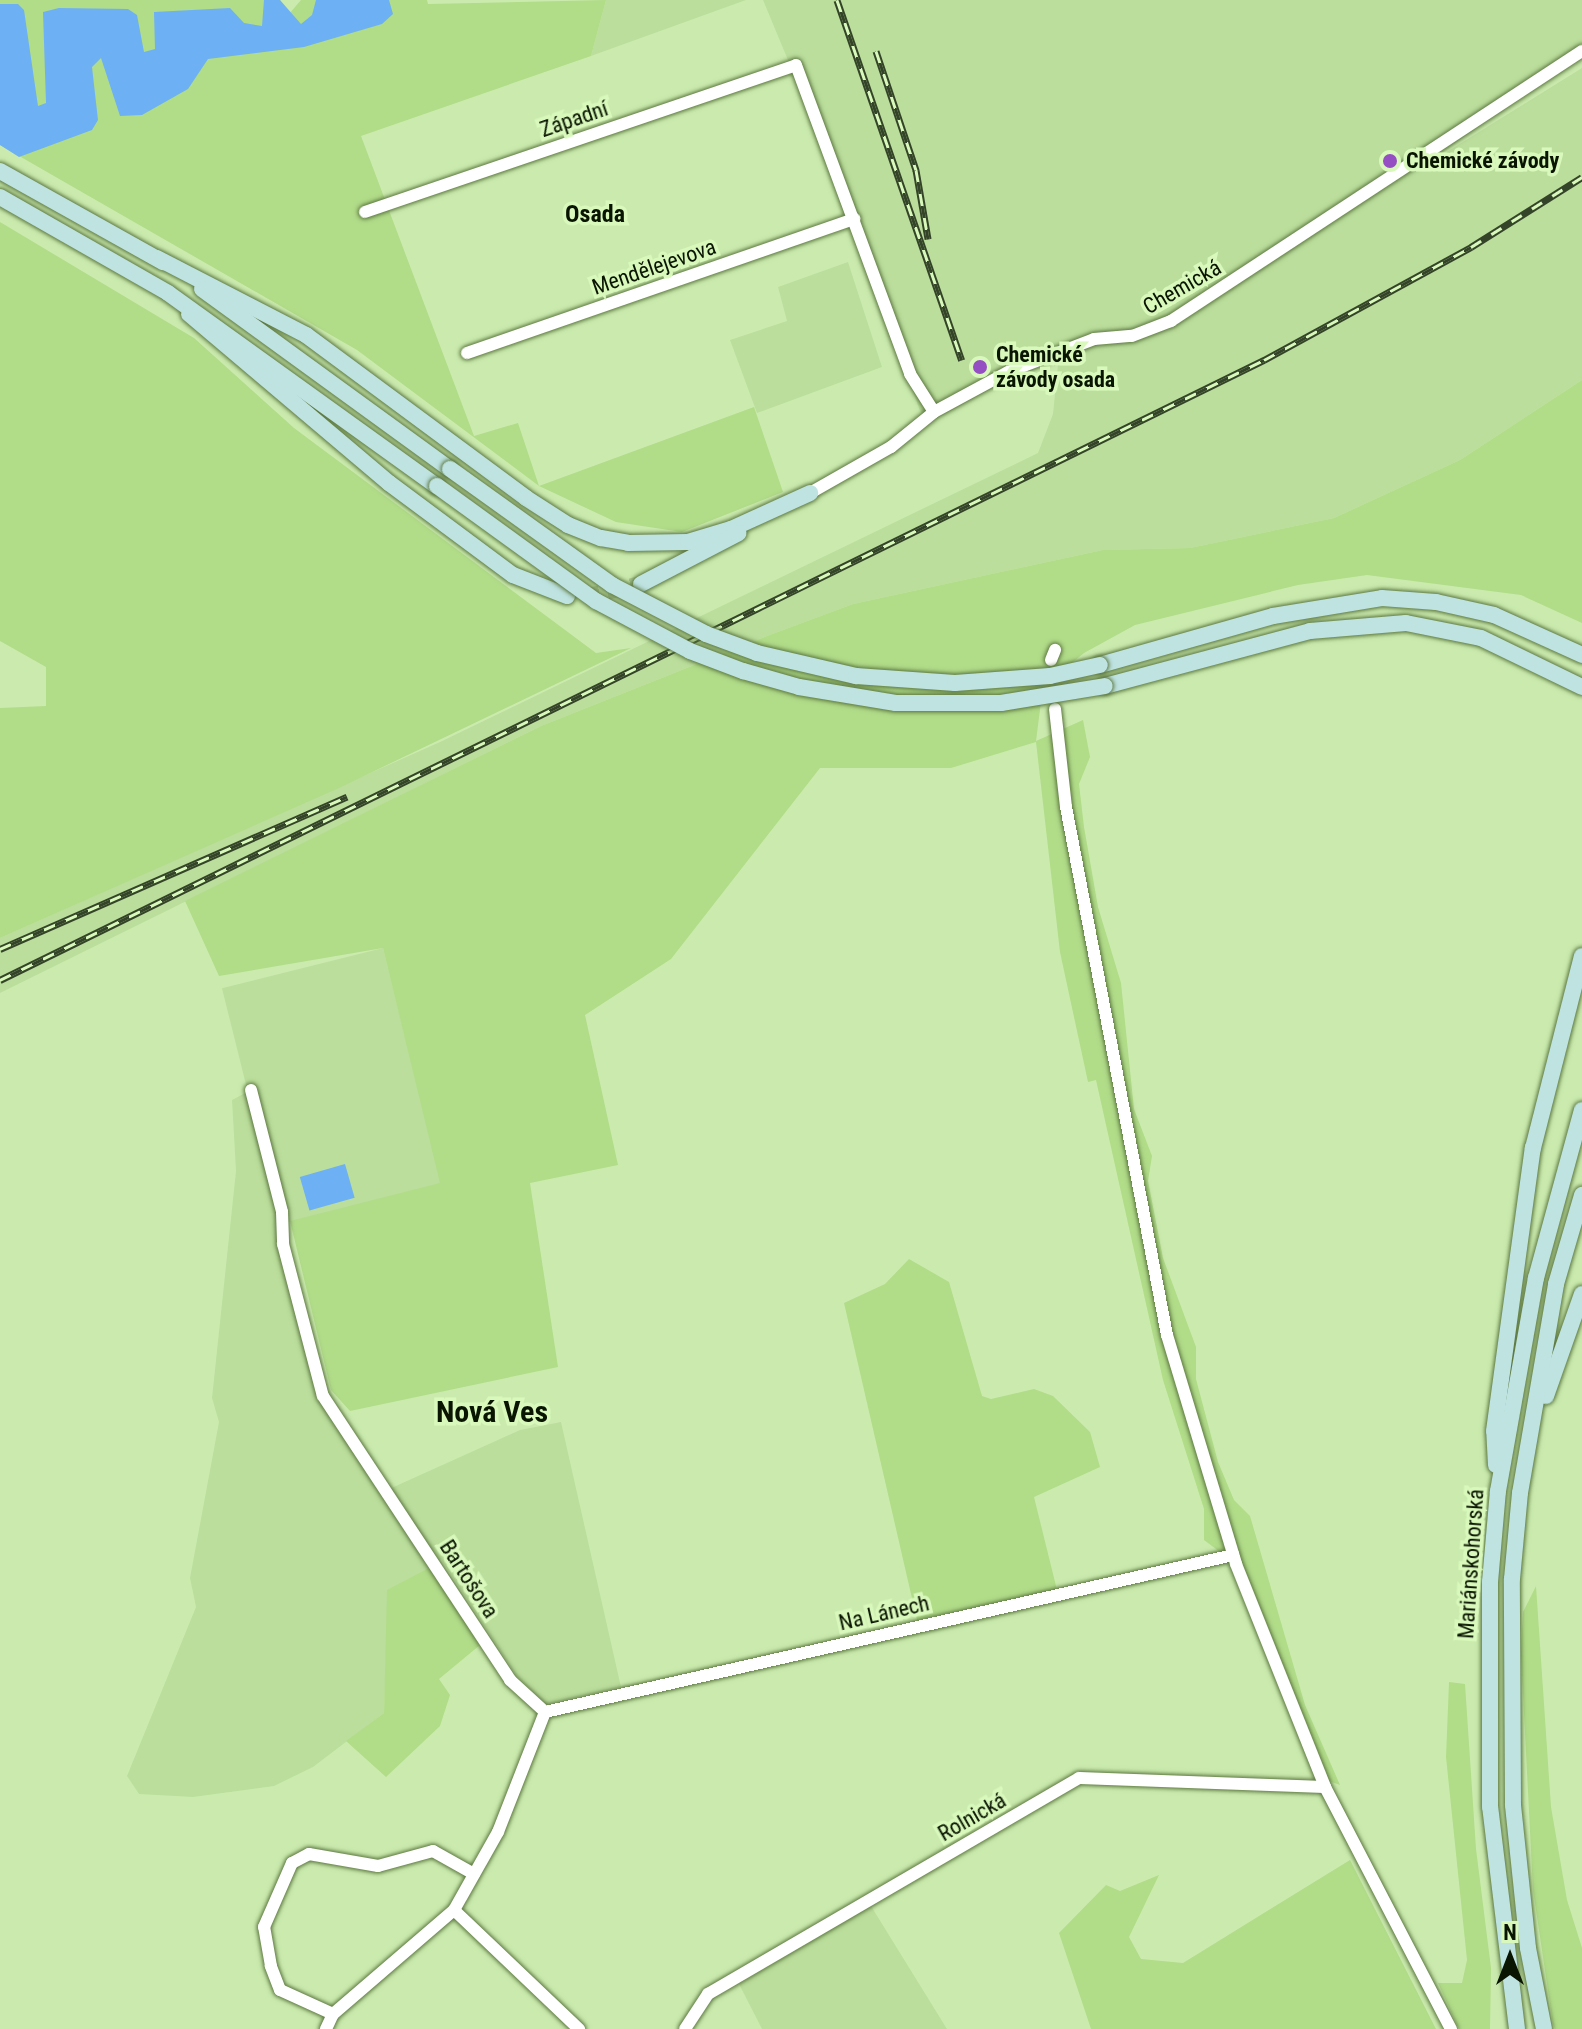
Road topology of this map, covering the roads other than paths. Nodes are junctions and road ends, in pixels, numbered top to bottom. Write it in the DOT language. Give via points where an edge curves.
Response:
graph roads {
  1 [pos="1582,51"];
  2 [pos="0,171"];
  3 [pos="0,197"];
  4 [pos="365,212"];
  5 [pos="854,219"];
  6 [pos="157,258"];
  7 [pos="168,293"];
  8 [pos="467,353"];
  9 [pos="934,412"];
  10 [pos="810,493"];
  11 [pos="641,584"];
  12 [pos="567,596"];
  13 [pos="1582,655"];
  14 [pos="1582,687"];
  15 [pos="1055,709"];
  16 [pos="1582,956"];
  17 [pos="251,1090"];
  18 [pos="1582,1110"];
  19 [pos="1582,1195"];
  20 [pos="1582,1294"];
  21 [pos="1498,1491"];
  22 [pos="1520,1493"];
  23 [pos="1233,1555"];
  24 [pos="545,1712"];
  25 [pos="1325,1787"];
  26 [pos="474,1874"];
  27 [pos="454,1910"];
  28 [pos="333,2014"];
  29 [pos="326,2029"];
  30 [pos="579,2029"];
  31 [pos="685,2029"];
  32 [pos="1451,2029"];
  33 [pos="1517,2029"];
  34 [pos="1544,2029"];
  1 -- 9 [label="street, Chemická" via="1171,321 1132,336 1094,339 1008,372"];
  2 -- 6 [label="main road"];
  3 -- 7 [label="main road"];
  4 -- 5 [label="street, Západní" via="796,65"];
  5 -- 8 [label="street, Mendělejevova"];
  5 -- 9 [label="street" via="910,374"];
  6 -- 10 [label="main road" via="306,335 526,498 568,525 601,538 688,542"];
  6 -- 13 [label="main road, bridge" via="612,585 706,634 757,653 856,676 941,682 1035,678 1284,613 1382,598 1436,602 1494,615"];
  7 -- 12 [label="main road" via="297,411 389,483 513,575"];
  7 -- 14 [label="main road, bridge" via="596,601 690,651 743,671 812,690 896,703 1001,703 1105,686 1310,631 1406,623 1481,638"];
  9 -- 10 [label="street, Chemická" via="891,447"];
  10 -- 11 [label="main road"];
  15 -- 23 [label="street" via="1066,807 1167,1335"];
  16 -- 21 [label="main road" via="1533,1148 1494,1431"];
  17 -- 24 [label="street, Bartošova" via="282,1212 283,1244 323,1396 510,1680"];
  18 -- 21 [label="main road, Mariánskohorská" via="1536,1278"];
  19 -- 22 [label="main road, Mariánskohorská" via="1556,1284"];
  20 -- 22 [label="main road" via="1556,1361 1532,1472"];
  21 -- 33 [label="main road, Mariánskohorská" via="1487,1650 1488,1767 1496,1887"];
  22 -- 34 [label="main road, Mariánskohorská" via="1509,1725 1520,1885"];
  23 -- 24 [label="street, Na Lánech"];
  23 -- 25 [label="street"];
  24 -- 26 [label="street" via="498,1832"];
  25 -- 31 [label="street, Rolnická" via="1079,1778 708,1994"];
  25 -- 32 [label="street"];
  26 -- 27 [label="street"];
  26 -- 28 [label="street" via="433,1851 378,1866 309,1854 292,1863 264,1927 271,1966 280,1990"];
  27 -- 28 [label="street"];
  27 -- 30 [label="street"];
  28 -- 29 [label="street"];
}
